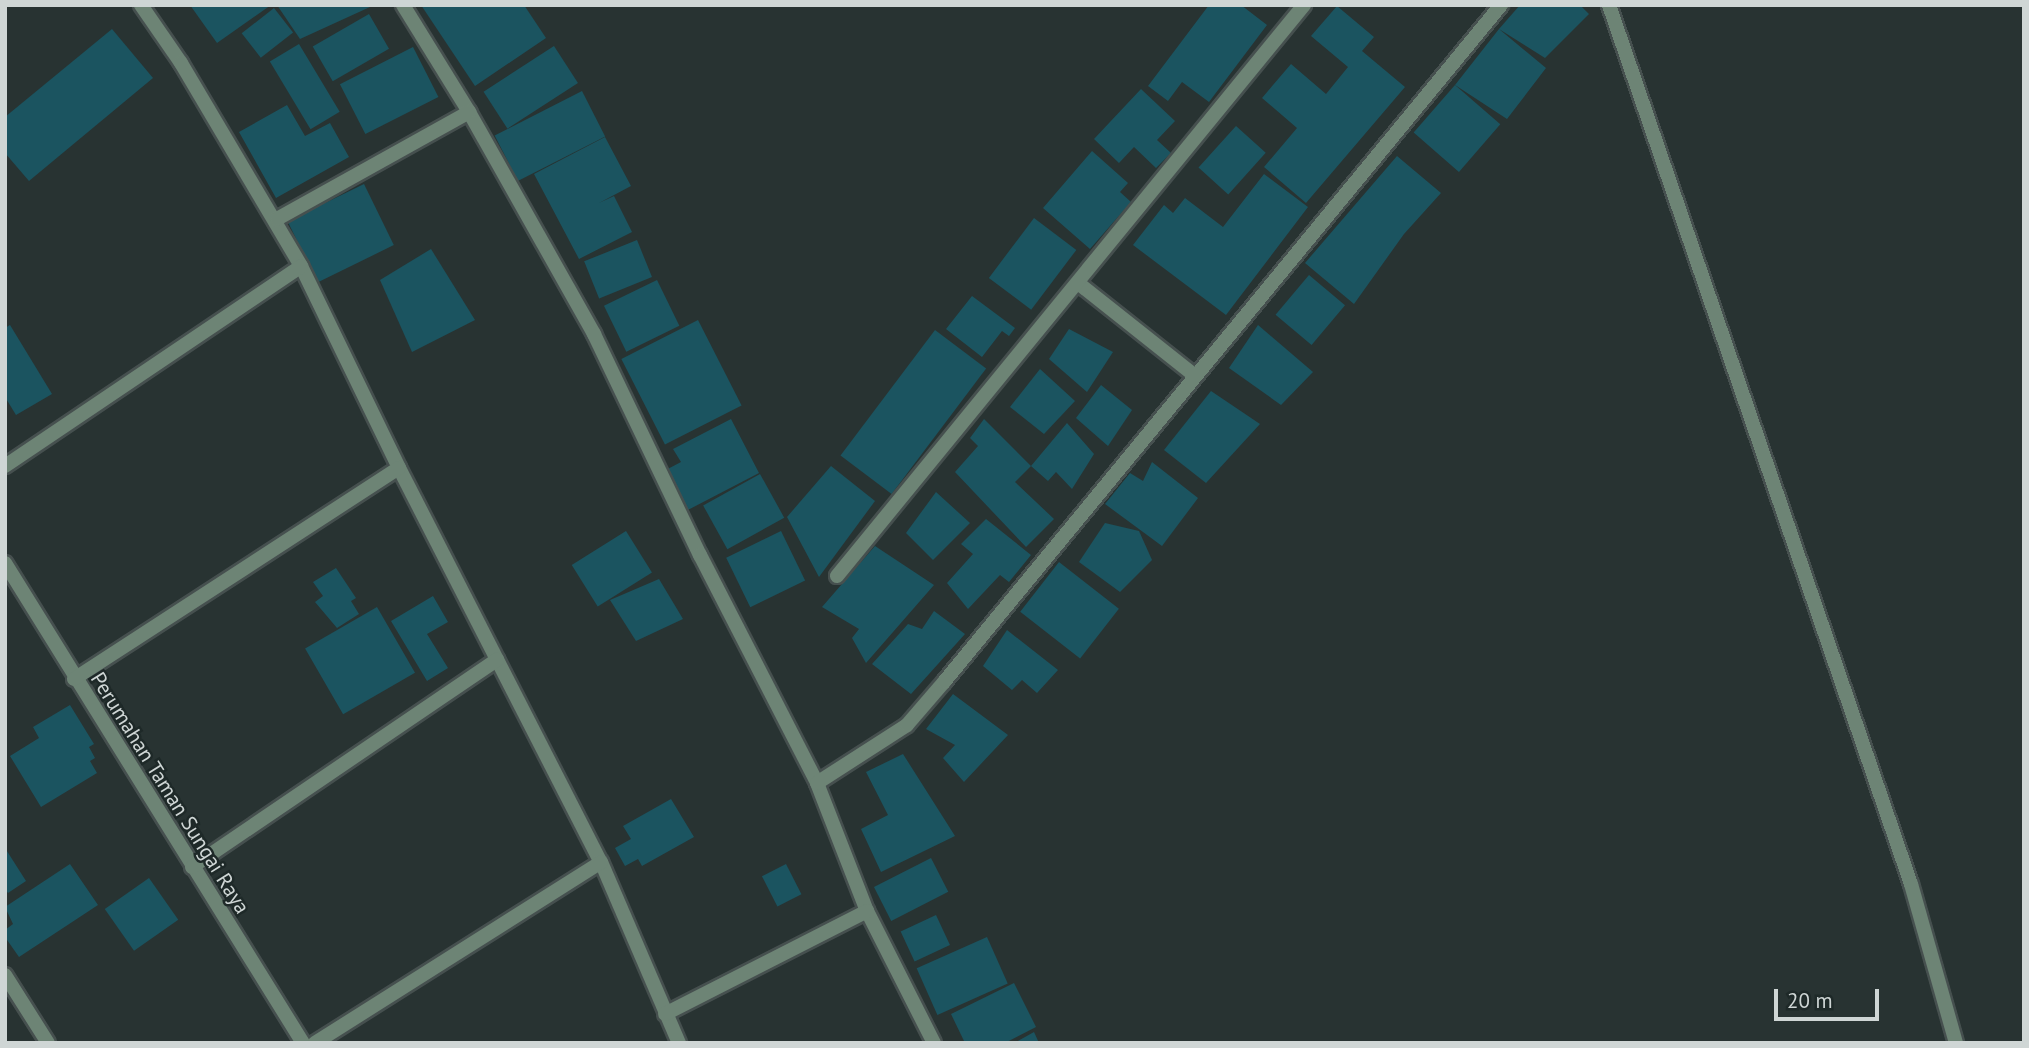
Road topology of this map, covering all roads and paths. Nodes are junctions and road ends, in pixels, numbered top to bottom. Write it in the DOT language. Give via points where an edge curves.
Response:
graph roads {
  1 [pos="141,5"];
  2 [pos="403,5"];
  3 [pos="1304,5"];
  4 [pos="1501,5"];
  5 [pos="1609,5"];
  6 [pos="469,112"];
  7 [pos="277,219"];
  8 [pos="301,265"];
  9 [pos="1078,283"];
  10 [pos="1194,375"];
  11 [pos="5,466"];
  12 [pos="399,468"];
  13 [pos="5,563"];
  14 [pos="836,576"];
  15 [pos="497,660"];
  16 [pos="74,679"];
  17 [pos="817,783"];
  18 [pos="601,862"];
  19 [pos="192,867"];
  20 [pos="867,911"];
  21 [pos="5,975"];
  22 [pos="665,1014"];
  23 [pos="48,1043"];
  24 [pos="303,1043"];
  25 [pos="315,1043"];
  26 [pos="679,1043"];
  27 [pos="934,1043"];
  28 [pos="1956,1043"];
  1 -- 7 [label="street"];
  2 -- 6 [label="street"];
  3 -- 9 [label="street"];
  4 -- 10 [label="street"];
  5 -- 28 [label="street" via="1911,884"];
  6 -- 7 [label="street"];
  6 -- 17 [label="street" via="594,334"];
  7 -- 8 [label="street"];
  8 -- 11 [label="street"];
  8 -- 12 [label="street"];
  9 -- 10 [label="street"];
  9 -- 14 [label="street"];
  10 -- 17 [label="street" via="907,725"];
  12 -- 15 [label="street"];
  12 -- 16 [label="street"];
  13 -- 16 [label="street, Perumahan Taman Sungai Raya"];
  15 -- 18 [label="street"];
  15 -- 19 [label="street"];
  16 -- 19 [label="street, Perumahan Taman Sungai Raya"];
  17 -- 20 [label="street"];
  18 -- 22 [label="street"];
  18 -- 25 [label="street"];
  19 -- 24 [label="street, Perumahan Taman Sungai Raya"];
  20 -- 22 [label="street"];
  20 -- 27 [label="street"];
  21 -- 23 [label="street"];
  22 -- 26 [label="street"];
}
